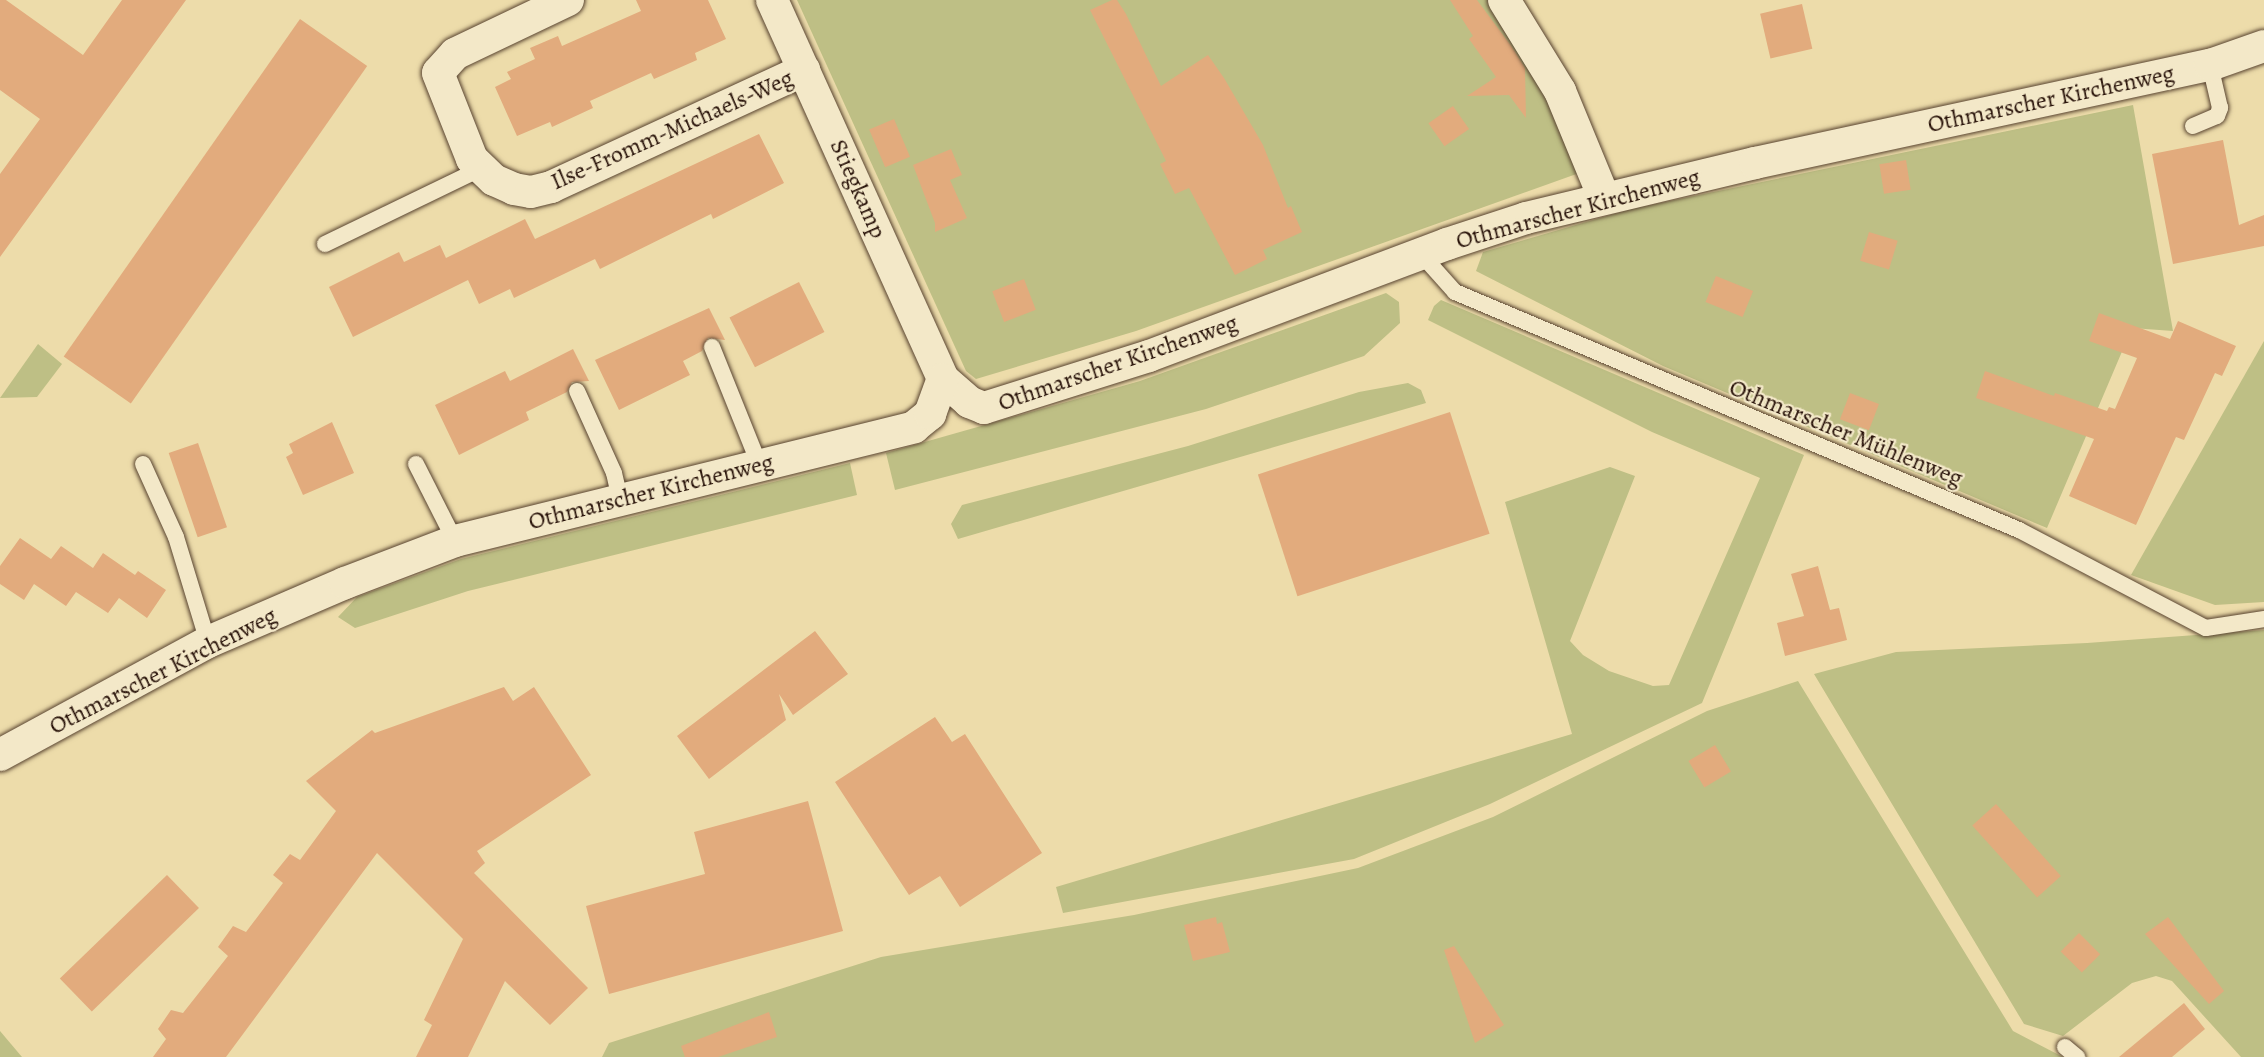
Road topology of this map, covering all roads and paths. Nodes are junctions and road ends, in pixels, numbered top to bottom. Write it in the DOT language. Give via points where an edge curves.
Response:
graph roads {
  1 [pos="568,0"];
  2 [pos="772,0"];
  3 [pos="1504,0"];
  4 [pos="2264,46"];
  5 [pos="2210,65"];
  6 [pos="804,70"];
  7 [pos="2193,126"];
  8 [pos="480,169"];
  9 [pos="1604,198"];
  10 [pos="325,244"];
  11 [pos="1420,254"];
  12 [pos="712,347"];
  13 [pos="943,379"];
  14 [pos="577,391"];
  15 [pos="143,464"];
  16 [pos="416,464"];
  17 [pos="759,464"];
  18 [pos="620,498"];
  19 [pos="455,541"];
  20 [pos="2264,619"];
  21 [pos="208,642"];
  22 [pos="0,754"];
  1 -- 8 [label="street, Ilse-Fromm-Michaels-Weg" via="455,54 438,73 463,139"];
  2 -- 6 [label="street, Stiegkamp"];
  3 -- 9 [label="street" via="1560,91"];
  4 -- 5 [label="street, Othmarscher Kirchenweg"];
  5 -- 7 [label="lane" via="2220,108 2217,116"];
  5 -- 9 [label="street, Othmarscher Kirchenweg"];
  6 -- 8 [label="street, Ilse-Fromm-Michaels-Weg" via="551,187 531,192 514,189"];
  6 -- 13 [label="street, Stiegkamp"];
  8 -- 10 [label="lane"];
  9 -- 11 [label="street, Othmarscher Kirchenweg" via="1526,218"];
  11 -- 13 [label="street, Othmarscher Kirchenweg" via="1149,356 989,407 969,402"];
  11 -- 20 [label="lane, Othmarscher Mühlenweg" via="1455,292 2019,530 2206,628"];
  12 -- 17 [label="lane"];
  13 -- 17 [label="street, Othmarscher Kirchenweg" via="930,414 914,427"];
  14 -- 18 [label="lane" via="614,473"];
  15 -- 21 [label="lane" via="176,537"];
  16 -- 19 [label="lane"];
  17 -- 18 [label="street, Othmarscher Kirchenweg"];
  18 -- 19 [label="street, Othmarscher Kirchenweg"];
  19 -- 21 [label="street, Othmarscher Kirchenweg"];
  21 -- 22 [label="street, Othmarscher Kirchenweg"];
}
